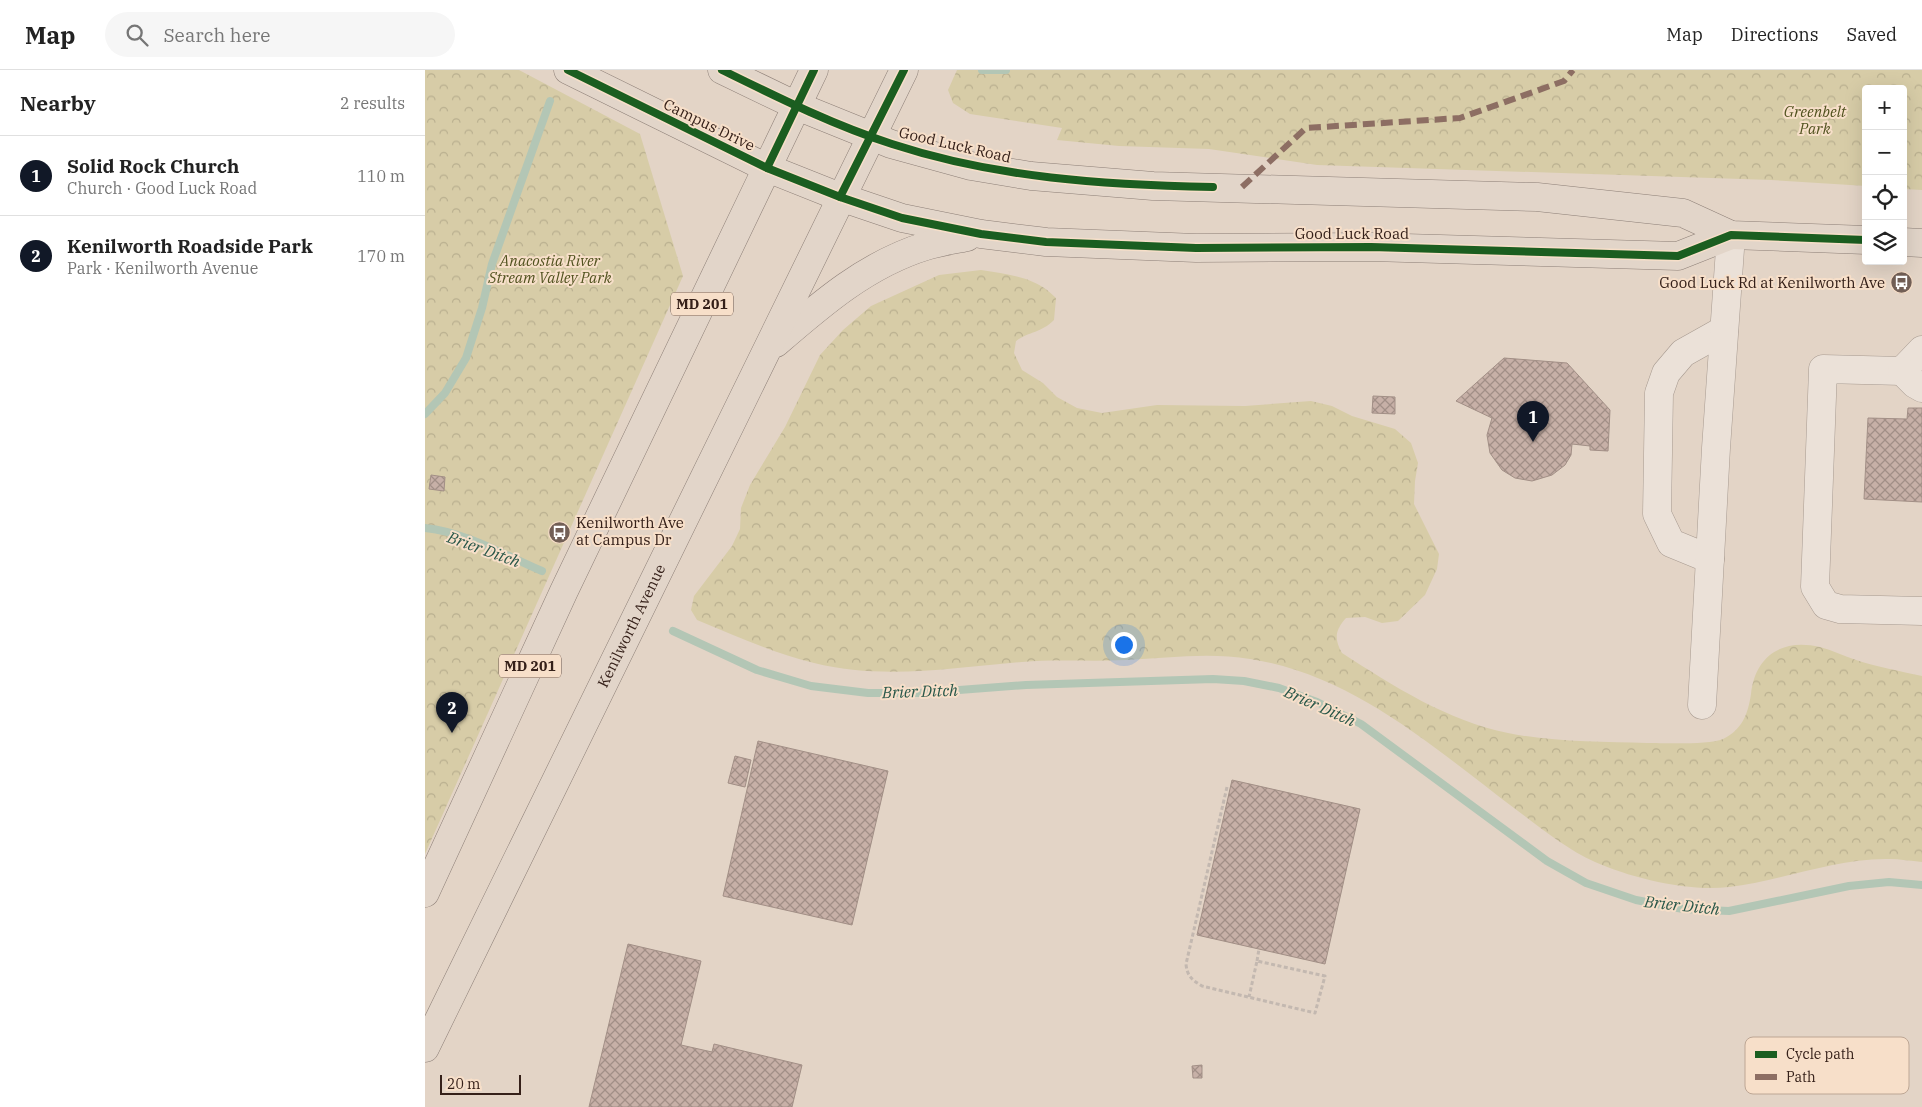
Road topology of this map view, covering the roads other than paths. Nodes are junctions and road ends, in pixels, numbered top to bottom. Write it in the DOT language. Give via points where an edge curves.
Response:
graph roads {
  1 [pos="568,70"];
  2 [pos="722,70"];
  3 [pos="814,70"];
  4 [pos="904,70"];
  5 [pos="797,106"];
  6 [pos="871,136"];
  7 [pos="767,168"];
  8 [pos="840,197"];
  9 [pos="981,234"];
  10 [pos="1731,235"];
  11 [pos="1862,240"];
  12 [pos="1907,242"];
  13 [pos="1922,243"];
  14 [pos="1724,330"];
  15 [pos="1922,350"];
  16 [pos="767,351"];
  17 [pos="1912,380"];
  18 [pos="1710,559"];
  19 [pos="1922,611"];
  20 [pos="1702,706"];
  21 [pos="425,894"];
  22 [pos="425,1048"];
  1 -- 7 [label="main road, Campus Drive"];
  2 -- 5 [label="main road"];
  3 -- 5 [label="main road, MD 201"];
  4 -- 6 [label="main road, Kenilworth Avenue"];
  5 -- 6 [label="main road"];
  5 -- 7 [label="main road, MD 201"];
  6 -- 8 [label="main road, Kenilworth Avenue"];
  6 -- 10 [label="main road, Good Luck Road" via="961,163 1031,176 1153,186 1537,197 1683,212"];
  7 -- 8 [label="main road, Campus Drive"];
  7 -- 21 [label="main road, MD 201" via="564,591"];
  8 -- 9 [label="main road, Good Luck Road" via="902,218"];
  8 -- 16 [label="main road, Kenilworth Avenue"];
  9 -- 10 [label="main road, Good Luck Road" via="1046,242 1196,248 1371,246 1678,256"];
  9 -- 16 [label="main road" via="925,246 854,279"];
  10 -- 11 [label="main road, Good Luck Road"];
  10 -- 14 [label="lane"];
  12 -- 13 [label="main road"];
  14 -- 18 [label="lane"];
  14 -- 18 [label="lane" via="1683,353 1666,373 1659,393 1657,514 1671,542"];
  15 -- 17 [label="lane"];
  16 -- 22 [label="main road, Kenilworth Avenue"];
  17 -- 19 [label="lane" via="1823,369 1815,587 1826,605 1840,609"];
  18 -- 20 [label="lane"];
}
